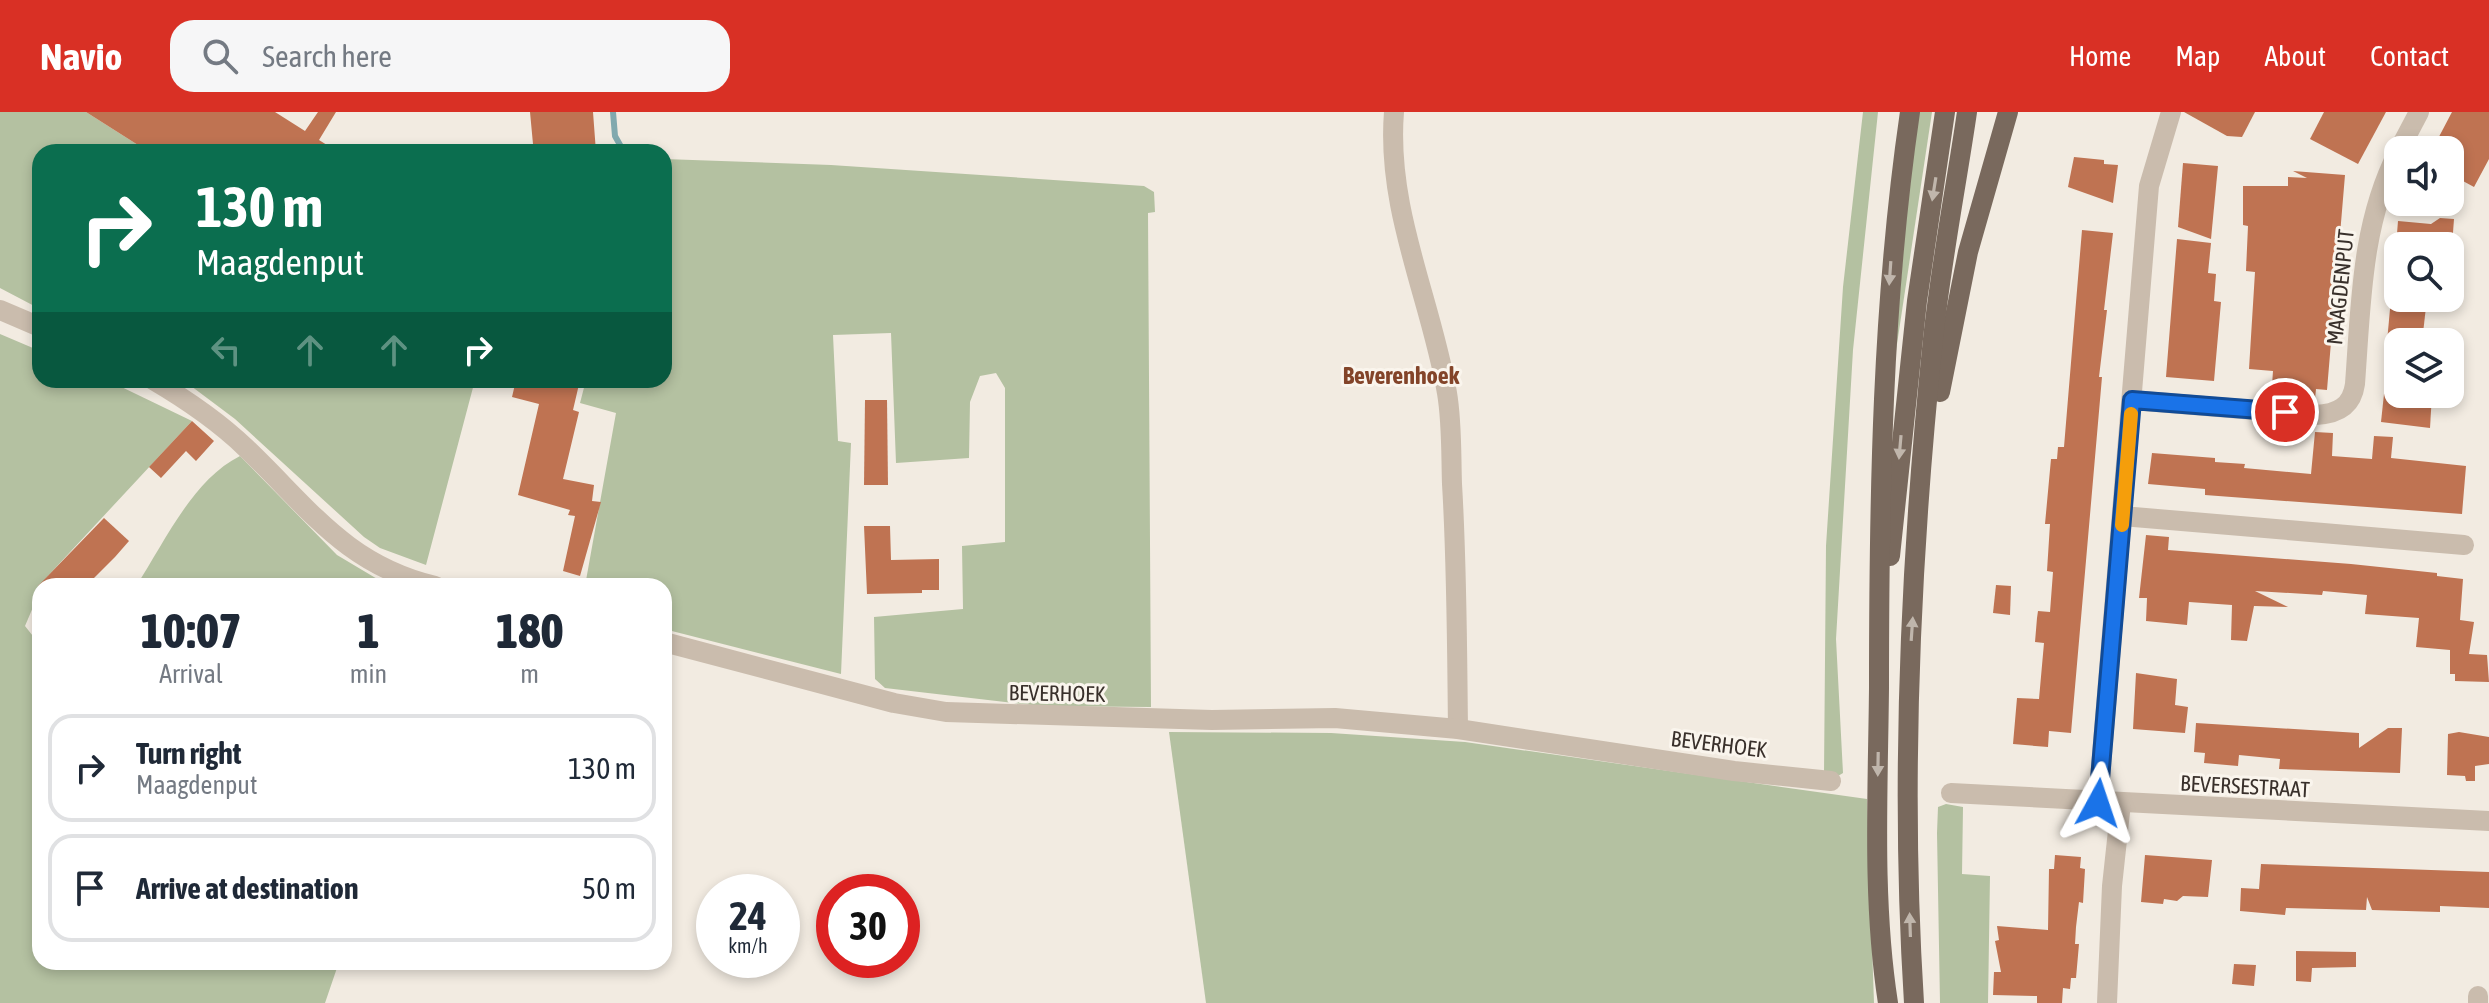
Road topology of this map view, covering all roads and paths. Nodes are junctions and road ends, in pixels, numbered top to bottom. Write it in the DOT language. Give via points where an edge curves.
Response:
graph roads {
  1 [pos="1394,112"];
  2 [pos="1910,112"];
  3 [pos="1945,112"];
  4 [pos="1967,112"];
  5 [pos="2008,112"];
  6 [pos="2171,112"];
  7 [pos="2419,112"];
  8 [pos="2406,136"];
  9 [pos="2384,183"];
  10 [pos="0,310"];
  11 [pos="32,324"];
  12 [pos="165,388"];
  13 [pos="2132,400"];
  14 [pos="1922,483"];
  15 [pos="2122,516"];
  16 [pos="2464,545"];
  17 [pos="408,578"];
  18 [pos="672,644"];
  19 [pos="1879,686"];
  20 [pos="1458,729"];
  21 [pos="1831,781"];
  22 [pos="1951,793"];
  23 [pos="2098,803"];
  24 [pos="2121,803"];
  25 [pos="2489,821"];
  26 [pos="1888,1003"];
  27 [pos="1914,1003"];
  28 [pos="2107,1003"];
  1 -- 20 [label="street" via="1397,195 1448,397"];
  2 -- 19 [label="main road, one-way" via="1889,273 1877,572"];
  3 -- 19 [label="main road, one-way" via="1904,410"];
  4 -- 14 [label="main road" via="1933,338"];
  5 -- 14 [label="main road" via="1968,252"];
  6 -- 13 [label="street" via="2149,186"];
  7 -- 8 [label="street, MAAGDENPUT"];
  9 -- 13 [label="street, MAAGDENPUT" via="2370,225 2355,384 2347,404 2316,415"];
  10 -- 11 [label="street"];
  12 -- 17 [label="street" via="215,420 348,547"];
  13 -- 15 [label="street"];
  27 -- 14 [label="main road, one-way" via="1906,707"];
  15 -- 16 [label="street"];
  15 -- 23 [label="street"];
  18 -- 20 [label="street, BEVERHOEK" via="946,712 1335,718"];
  19 -- 26 [label="main road, one-way" via="1878,832"];
  20 -- 21 [label="street, BEVERHOEK"];
  22 -- 23 [label="street, BEVERSESTRAAT"];
  23 -- 24 [label="street, BEVERSESTRAAT"];
  24 -- 25 [label="street, BEVERSESTRAAT"];
  24 -- 28 [label="street"];
}
